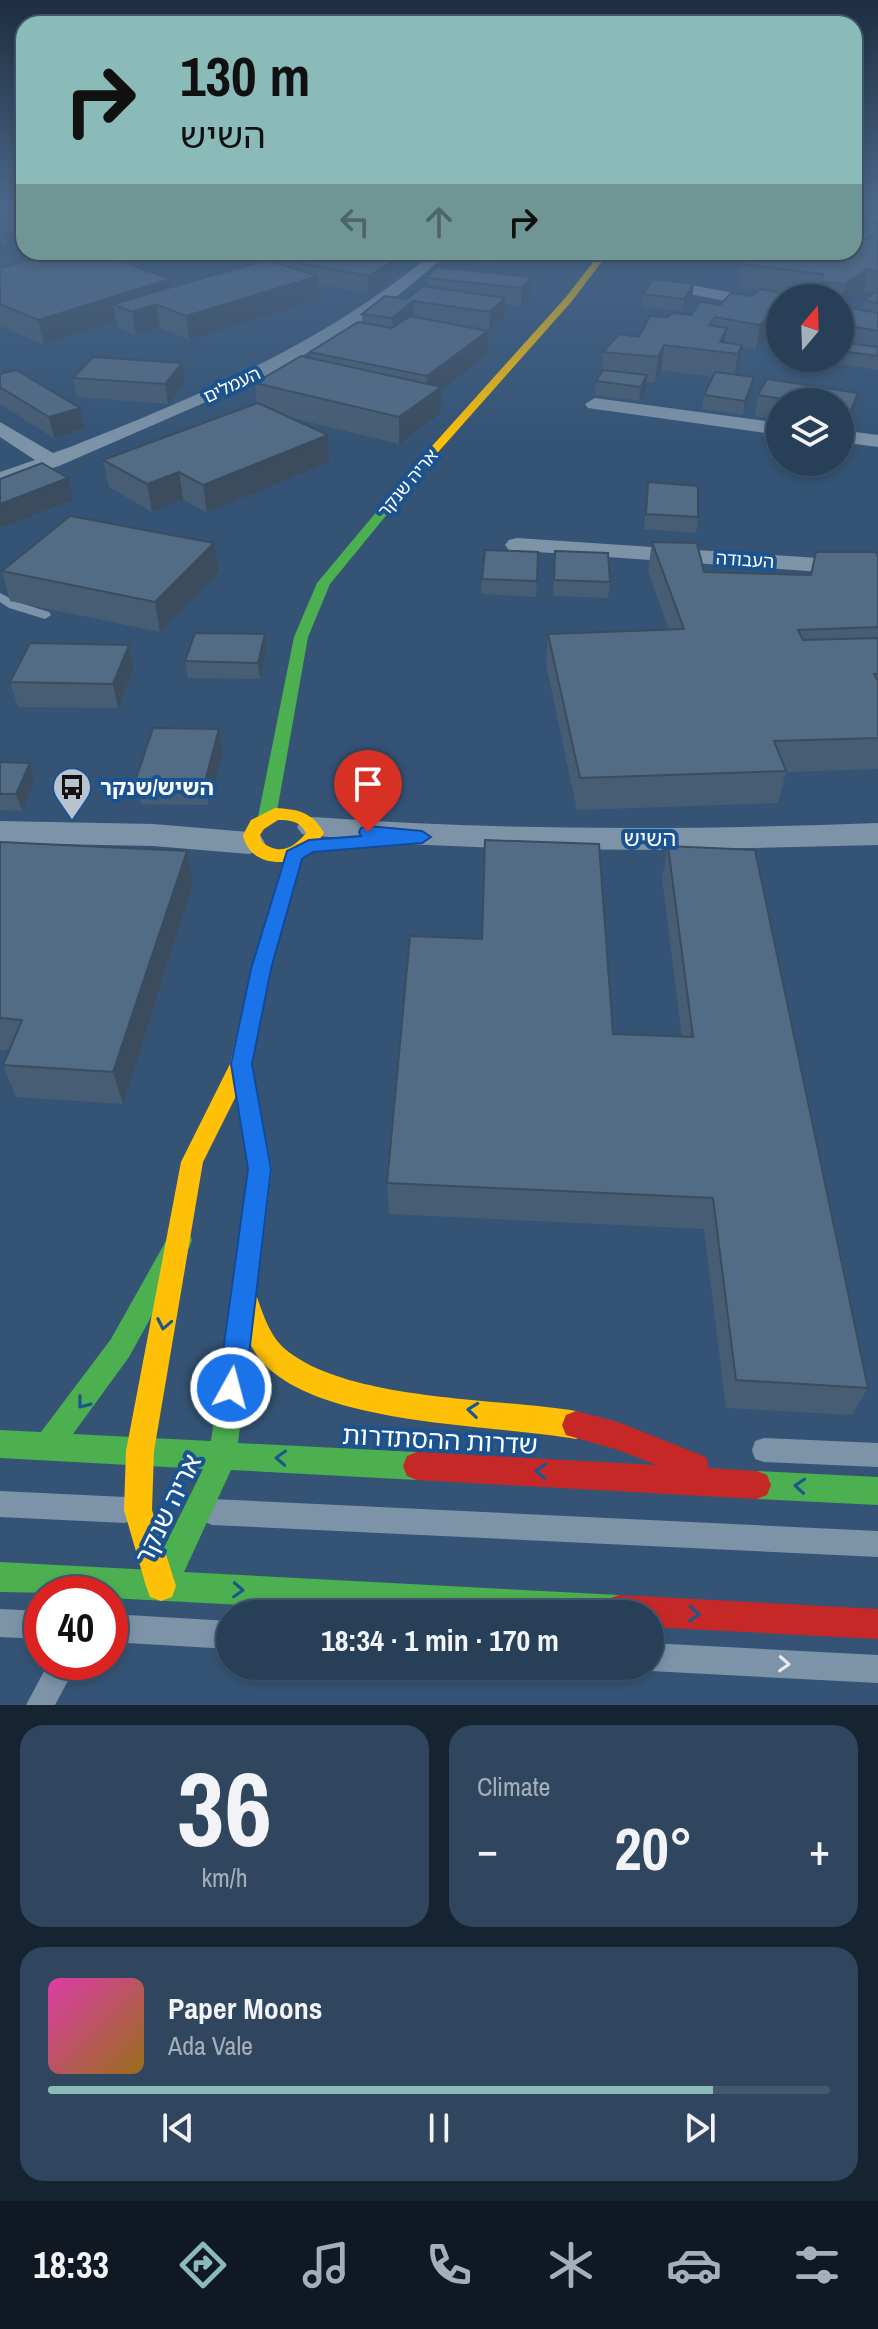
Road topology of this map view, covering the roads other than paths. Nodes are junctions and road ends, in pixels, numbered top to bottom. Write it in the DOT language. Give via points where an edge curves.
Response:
graph roads {
  1 [pos="403,286"];
  2 [pos="579,286"];
  3 [pos="669,286"];
  4 [pos="766,304"];
  5 [pos="595,404"];
  6 [pos="766,427"];
  7 [pos="0,428"];
  8 [pos="854,437"];
  9 [pos="878,440"];
  10 [pos="878,448"];
  11 [pos="52,462"];
  12 [pos="0,479"];
  13 [pos="517,545"];
  14 [pos="878,569"];
  15 [pos="0,597"];
  16 [pos="45,615"];
  17 [pos="279,749"];
  18 [pos="0,832"];
  19 [pos="878,834"];
  20 [pos="303,836"];
  21 [pos="261,849"];
  22 [pos="261,969"];
  23 [pos="241,1064"];
  24 [pos="192,1162"];
  25 [pos="260,1169"];
  26 [pos="180,1240"];
  27 [pos="243,1292"];
  28 [pos="0,1427"];
  29 [pos="0,1444"];
  30 [pos="642,1446"];
  31 [pos="47,1447"];
  32 [pos="705,1448"];
  33 [pos="736,1449"];
  34 [pos="140,1451"];
  35 [pos="223,1455"];
  36 [pos="878,1455"];
  37 [pos="736,1481"];
  38 [pos="878,1491"];
  39 [pos="0,1504"];
  40 [pos="138,1510"];
  41 [pos="199,1512"];
  42 [pos="878,1544"];
  43 [pos="0,1577"];
  44 [pos="161,1586"];
  45 [pos="0,1623"];
  46 [pos="24,1624"];
  47 [pos="878,1624"];
  48 [pos="128,1629"];
  49 [pos="216,1634"];
  50 [pos="664,1658"];
  51 [pos="878,1669"];
  52 [pos="54,1680"];
  53 [pos="40,1705"];
  1 -- 11 [label="street, העמלים" via="319,341 235,386"];
  2 -- 17 [label="main road, אריה שנקר" via="324,583 301,637"];
  3 -- 4 [label="street"];
  5 -- 6 [label="street"];
  7 -- 11 [label="street"];
  8 -- 9 [label="street"];
  9 -- 10 [label="street"];
  11 -- 12 [label="street, העמלים"];
  13 -- 14 [label="street, העבודה"];
  15 -- 16 [label="lane"];
  17 -- 20 [label="main road, אריה שנקר"];
  17 -- 21 [label="main road, אריה שנקר"];
  18 -- 21 [label="street" via="153,835"];
  19 -- 20 [label="street, השיש" via="765,839"];
  20 -- 21 [label="main road"];
  20 -- 21 [label="main road"];
  20 -- 22 [label="main road, אריה שנקר"];
  21 -- 22 [label="main road, אריה שנקר"];
  22 -- 23 [label="main road, אריה שנקר"];
  23 -- 24 [label="main road, אריה שנקר"];
  23 -- 25 [label="main road, אריה שנקר"];
  24 -- 25 [label="lane" via="226,1156 247,1159"];
  24 -- 26 [label="main road, אריה שנקר"];
  25 -- 27 [label="main road, אריה שנקר"];
  26 -- 31 [label="main road, one-way" via="113,1362"];
  26 -- 34 [label="main road, אריה שנקר, one-way"];
  30 -- 27 [label="main road, one-way" via="574,1423 345,1392 308,1380 265,1347"];
  27 -- 35 [label="main road, אריה שנקר"];
  28 -- 31 [label="lane"];
  29 -- 31 [label="main road, שדרות ההסתדרות"];
  30 -- 32 [label="lane"];
  30 -- 37 [label="main road"];
  31 -- 34 [label="main road, שדרות ההסתדרות"];
  33 -- 36 [label="lane"];
  34 -- 35 [label="main road, שדרות ההסתדרות"];
  34 -- 40 [label="main road, אריה שנקר"];
  37 -- 35 [label="main road, שדרות ההסתדרות, one-way"];
  35 -- 41 [label="main road, אריה שנקר"];
  38 -- 37 [label="main road, שדרות ההסתדרות, one-way"];
  39 -- 40 [label="lane"];
  40 -- 41 [label="lane"];
  40 -- 44 [label="main road, אריה שנקר"];
  41 -- 42 [label="lane"];
  41 -- 44 [label="main road, אריה שנקר"];
  43 -- 44 [label="main road"];
  44 -- 47 [label="main road, one-way"];
  45 -- 46 [label="lane"];
  48 -- 49 [label="lane"];
  50 -- 51 [label="lane, one-way"];
  52 -- 53 [label="lane"];
}
